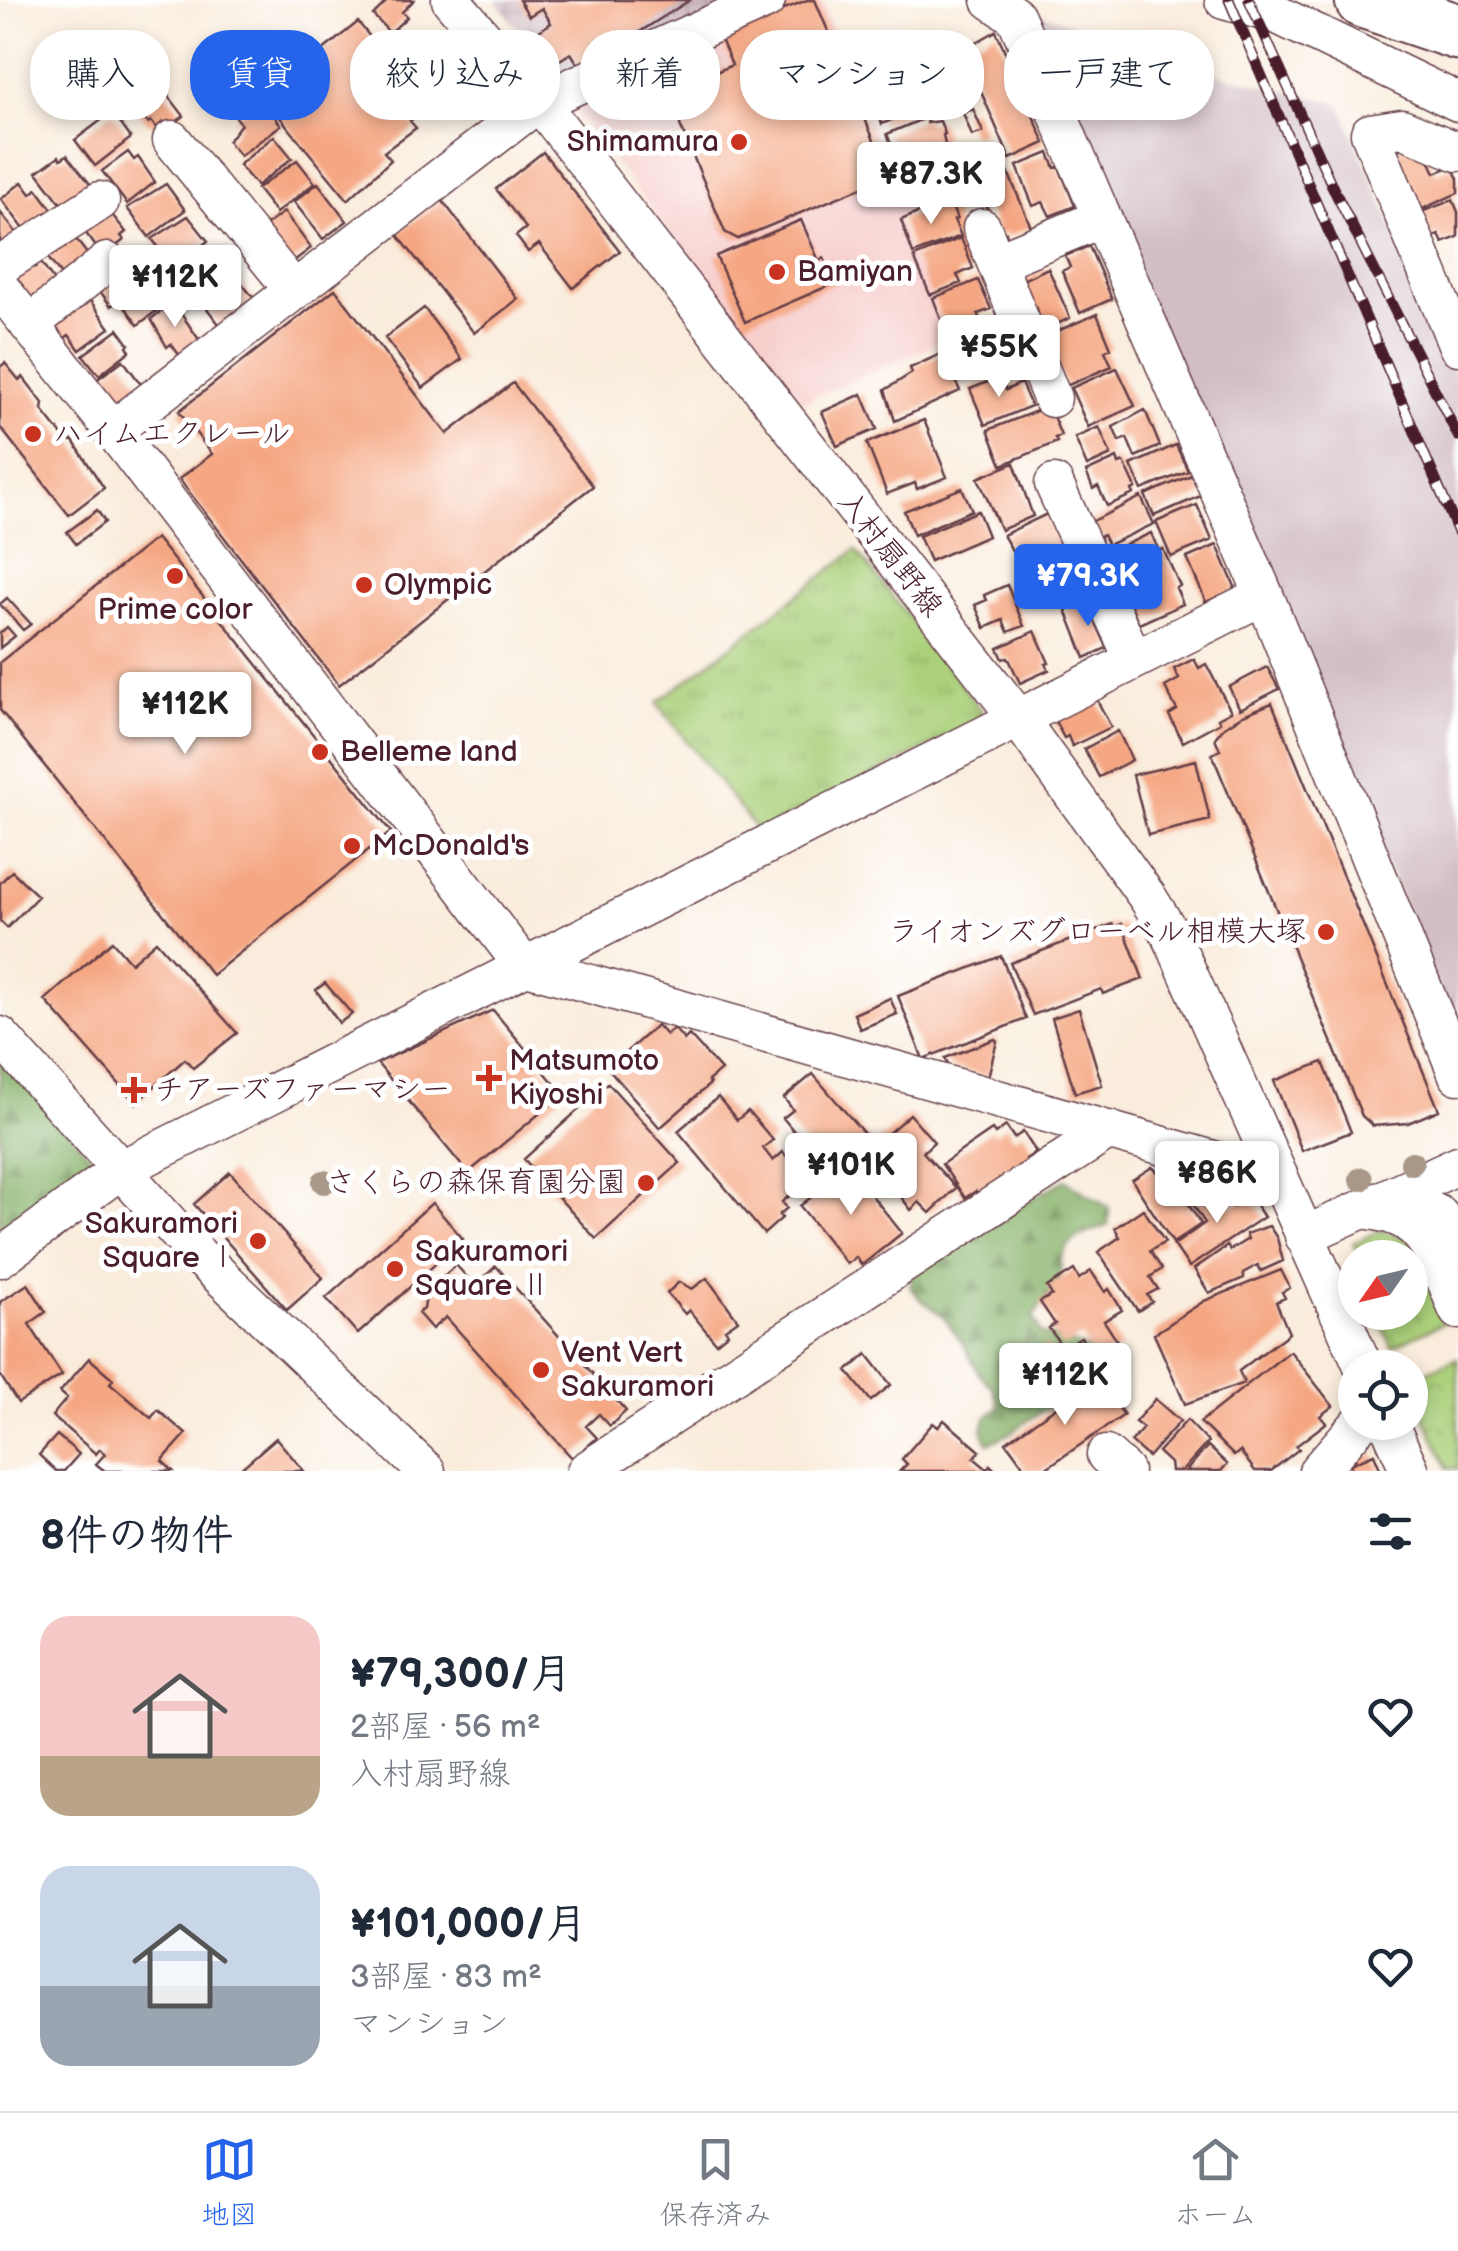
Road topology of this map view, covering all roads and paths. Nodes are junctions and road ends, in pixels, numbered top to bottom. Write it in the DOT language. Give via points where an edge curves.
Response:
graph roads {
  1 [pos="451,0"];
  2 [pos="766,0"];
  3 [pos="991,0"];
  4 [pos="1224,0"];
  5 [pos="1363,0"];
  6 [pos="477,30"];
  7 [pos="1458,32"];
  8 [pos="560,93"];
  9 [pos="1458,102"];
  10 [pos="515,120"];
  11 [pos="553,120"];
  12 [pos="172,140"];
  13 [pos="1458,152"];
  14 [pos="100,200"];
  15 [pos="1102,218"];
  16 [pos="107,262"];
  17 [pos="0,266"];
  18 [pos="292,290"];
  19 [pos="12,313"];
  20 [pos="1458,344"];
  21 [pos="1052,398"];
  22 [pos="114,430"];
  23 [pos="1054,484"];
  24 [pos="1264,595"];
  25 [pos="1134,660"];
  26 [pos="1018,718"];
  27 [pos="523,965"];
  28 [pos="0,1036"];
  29 [pos="1458,1075"];
  30 [pos="1109,1130"];
  31 [pos="1458,1165"];
  32 [pos="120,1170"];
  33 [pos="1277,1178"];
  34 [pos="1458,1195"];
  35 [pos="1391,1196"];
  36 [pos="1304,1236"];
  37 [pos="1458,1246"];
  38 [pos="0,1258"];
  39 [pos="1458,1310"];
  40 [pos="1356,1350"];
  41 [pos="1345,1440"];
  42 [pos="1396,1440"];
  43 [pos="426,1471"];
  44 [pos="586,1471"];
  45 [pos="1318,1471"];
  46 [pos="1410,1471"];
  1 -- 6 [label="street, 入村扇野線"];
  2 -- 8 [label="street"];
  3 -- 15 [label="street" via="1016,17"];
  4 -- 9 [label="street" via="1278,15"];
  5 -- 7 [label="highway"];
  10 -- 18 [label="street"];
  11 -- 26 [label="street, 入村扇野線"];
  12 -- 18 [label="street"];
  13 -- 20 [label="street" via="1402,128 1370,132"];
  14 -- 17 [label="street"];
  15 -- 21 [label="street" via="989,245 1022,368"];
  15 -- 24 [label="street"];
  16 -- 19 [label="street"];
  18 -- 22 [label="street"];
  19 -- 22 [label="street"];
  22 -- 27 [label="street"];
  23 -- 25 [label="street"];
  24 -- 25 [label="street"];
  24 -- 29 [label="street"];
  25 -- 26 [label="street"];
  26 -- 27 [label="street"];
  26 -- 33 [label="street, 入村扇野線" via="1171,936"];
  27 -- 30 [label="street"];
  27 -- 32 [label="street"];
  28 -- 32 [label="street"];
  30 -- 33 [label="street"];
  30 -- 44 [label="street"];
  31 -- 35 [label="street"];
  32 -- 38 [label="street"];
  32 -- 43 [label="street" via="199,1256"];
  33 -- 36 [label="street, 入村扇野線"];
  34 -- 35 [label="street" via="1444,1187"];
  35 -- 36 [label="street"];
  35 -- 37 [label="street" via="1439,1215"];
  35 -- 39 [label="street" via="1396,1216 1416,1227 1429,1246"];
  36 -- 40 [label="street, 入村扇野線"];
  41 -- 45 [label="street"];
  42 -- 46 [label="street"];
}
